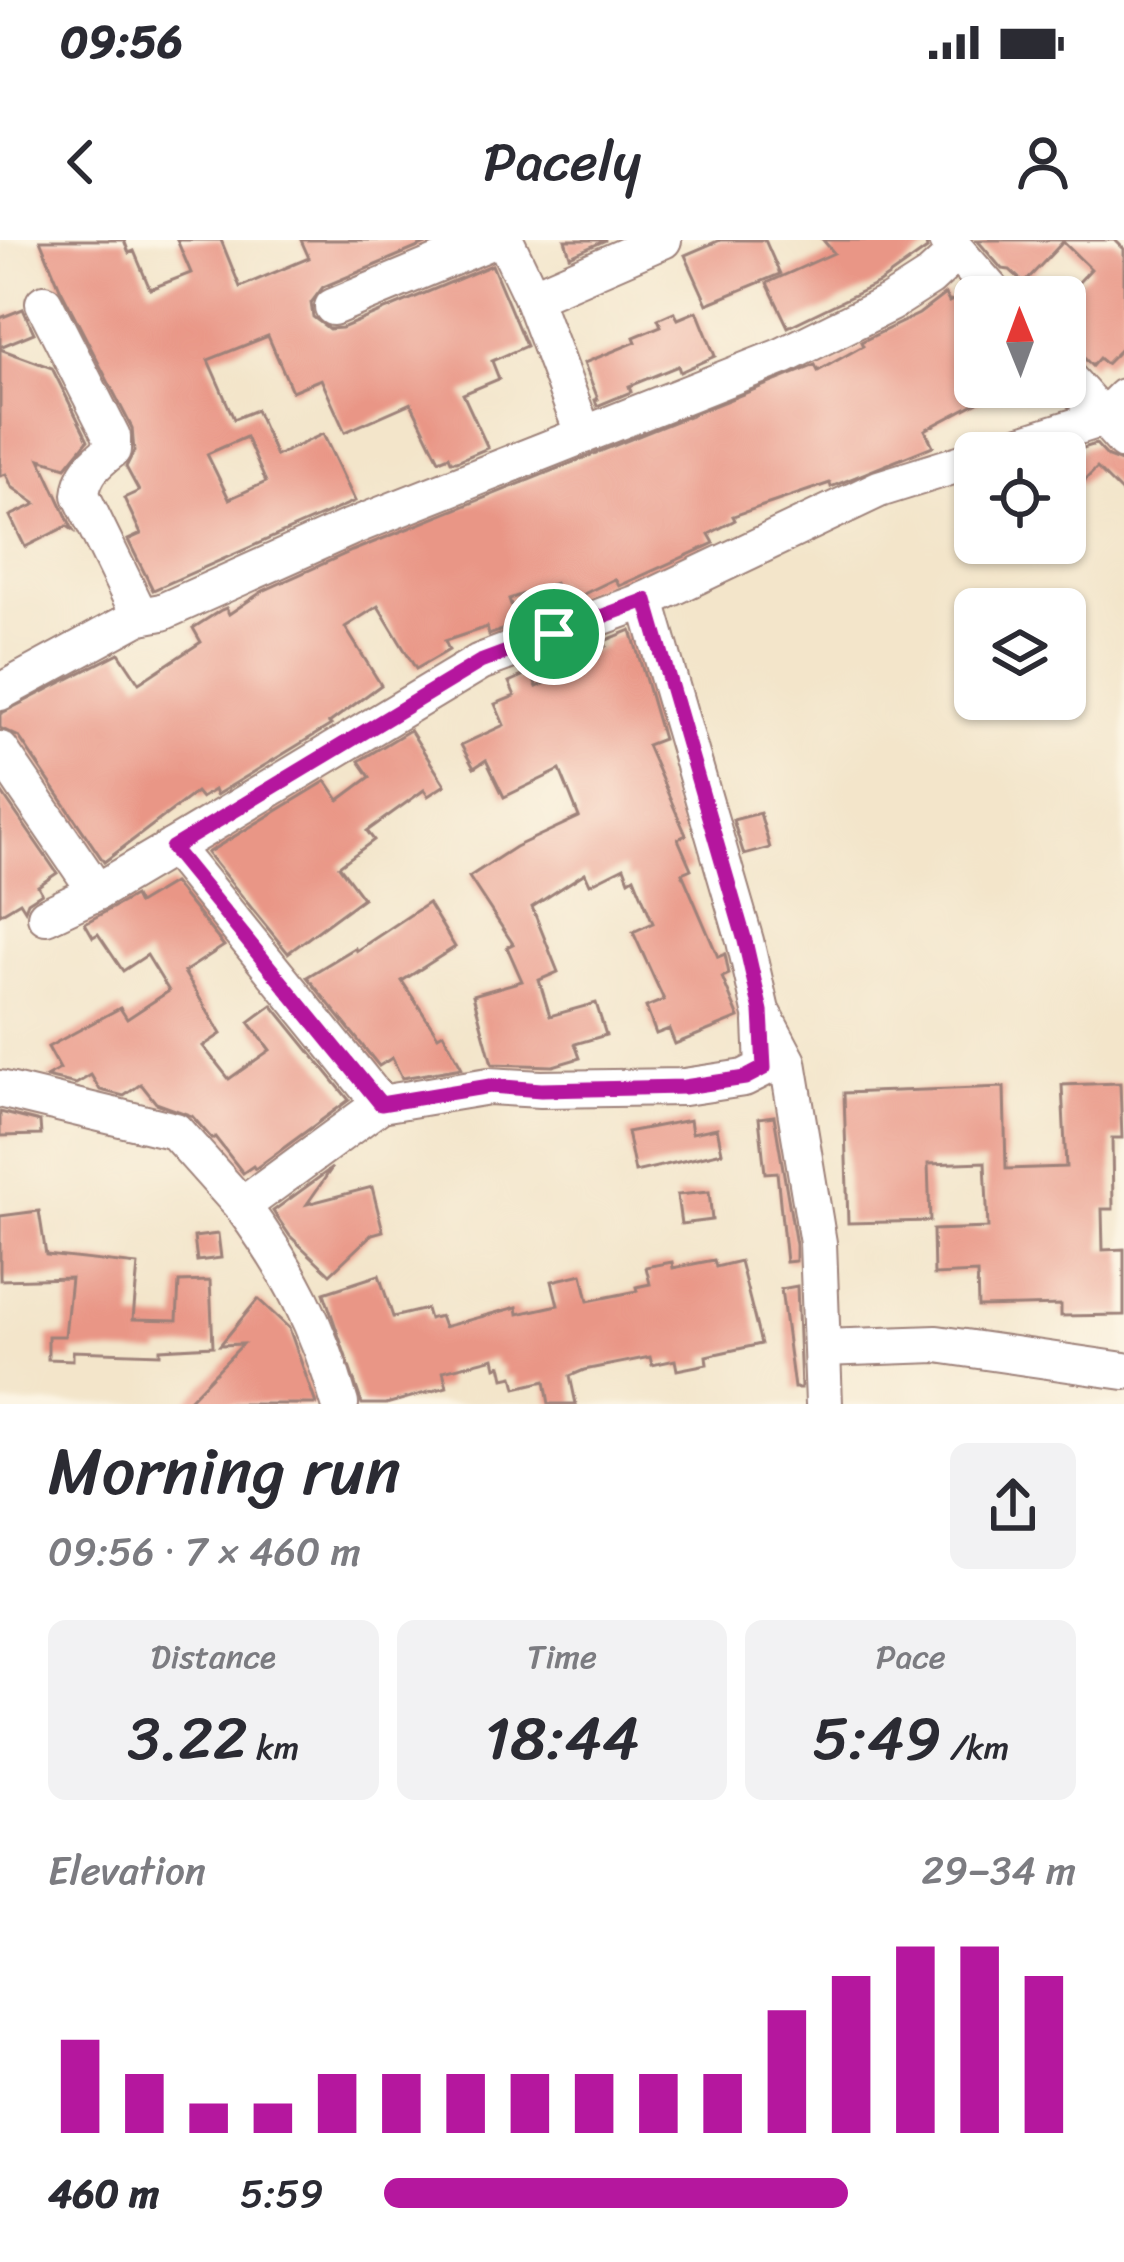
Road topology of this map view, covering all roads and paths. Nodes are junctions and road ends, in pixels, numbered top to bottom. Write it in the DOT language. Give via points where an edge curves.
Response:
graph roads {
  1 [pos="494,240"];
  2 [pos="505,240"];
  3 [pos="663,240"];
  4 [pos="952,246"];
  5 [pos="978,276"];
  6 [pos="532,297"];
  7 [pos="44,303"];
  8 [pos="333,308"];
  9 [pos="1086,393"];
  10 [pos="1117,419"];
  11 [pos="1070,432"];
  12 [pos="583,433"];
  13 [pos="954,466"];
  14 [pos="646,600"];
  15 [pos="140,616"];
  16 [pos="0,692"];
  17 [pos="0,750"];
  18 [pos="172,848"];
  19 [pos="97,892"];
  20 [pos="46,916"];
  21 [pos="761,1011"];
  22 [pos="0,1089"];
  23 [pos="381,1104"];
  24 [pos="242,1206"];
  25 [pos="822,1348"];
  26 [pos="1124,1371"];
  27 [pos="818,1403"];
  28 [pos="340,1404"];
  1 -- 8 [label="street"];
  2 -- 6 [label="street"];
  3 -- 6 [label="street"];
  4 -- 5 [label="street"];
  4 -- 12 [label="street" via="929,278 890,303 783,356"];
  6 -- 12 [label="street"];
  7 -- 15 [label="street" via="112,436 112,449 93,464 81,495"];
  9 -- 10 [label="street"];
  10 -- 11 [label="street"];
  12 -- 15 [label="street"];
  13 -- 14 [label="street" via="879,489"];
  14 -- 18 [label="street" via="480,662"];
  14 -- 21 [label="street"];
  15 -- 16 [label="street"];
  17 -- 19 [label="street"];
  18 -- 19 [label="street"];
  18 -- 23 [label="street"];
  19 -- 20 [label="street"];
  21 -- 23 [label="street" via="764,1068 745,1078 684,1087 490,1086"];
  21 -- 25 [label="street" via="788,1062 806,1153"];
  22 -- 24 [label="street" via="175,1131"];
  23 -- 24 [label="street"];
  24 -- 28 [label="street" via="283,1261"];
  25 -- 26 [label="street" via="937,1345"];
  25 -- 27 [label="street"];
}
